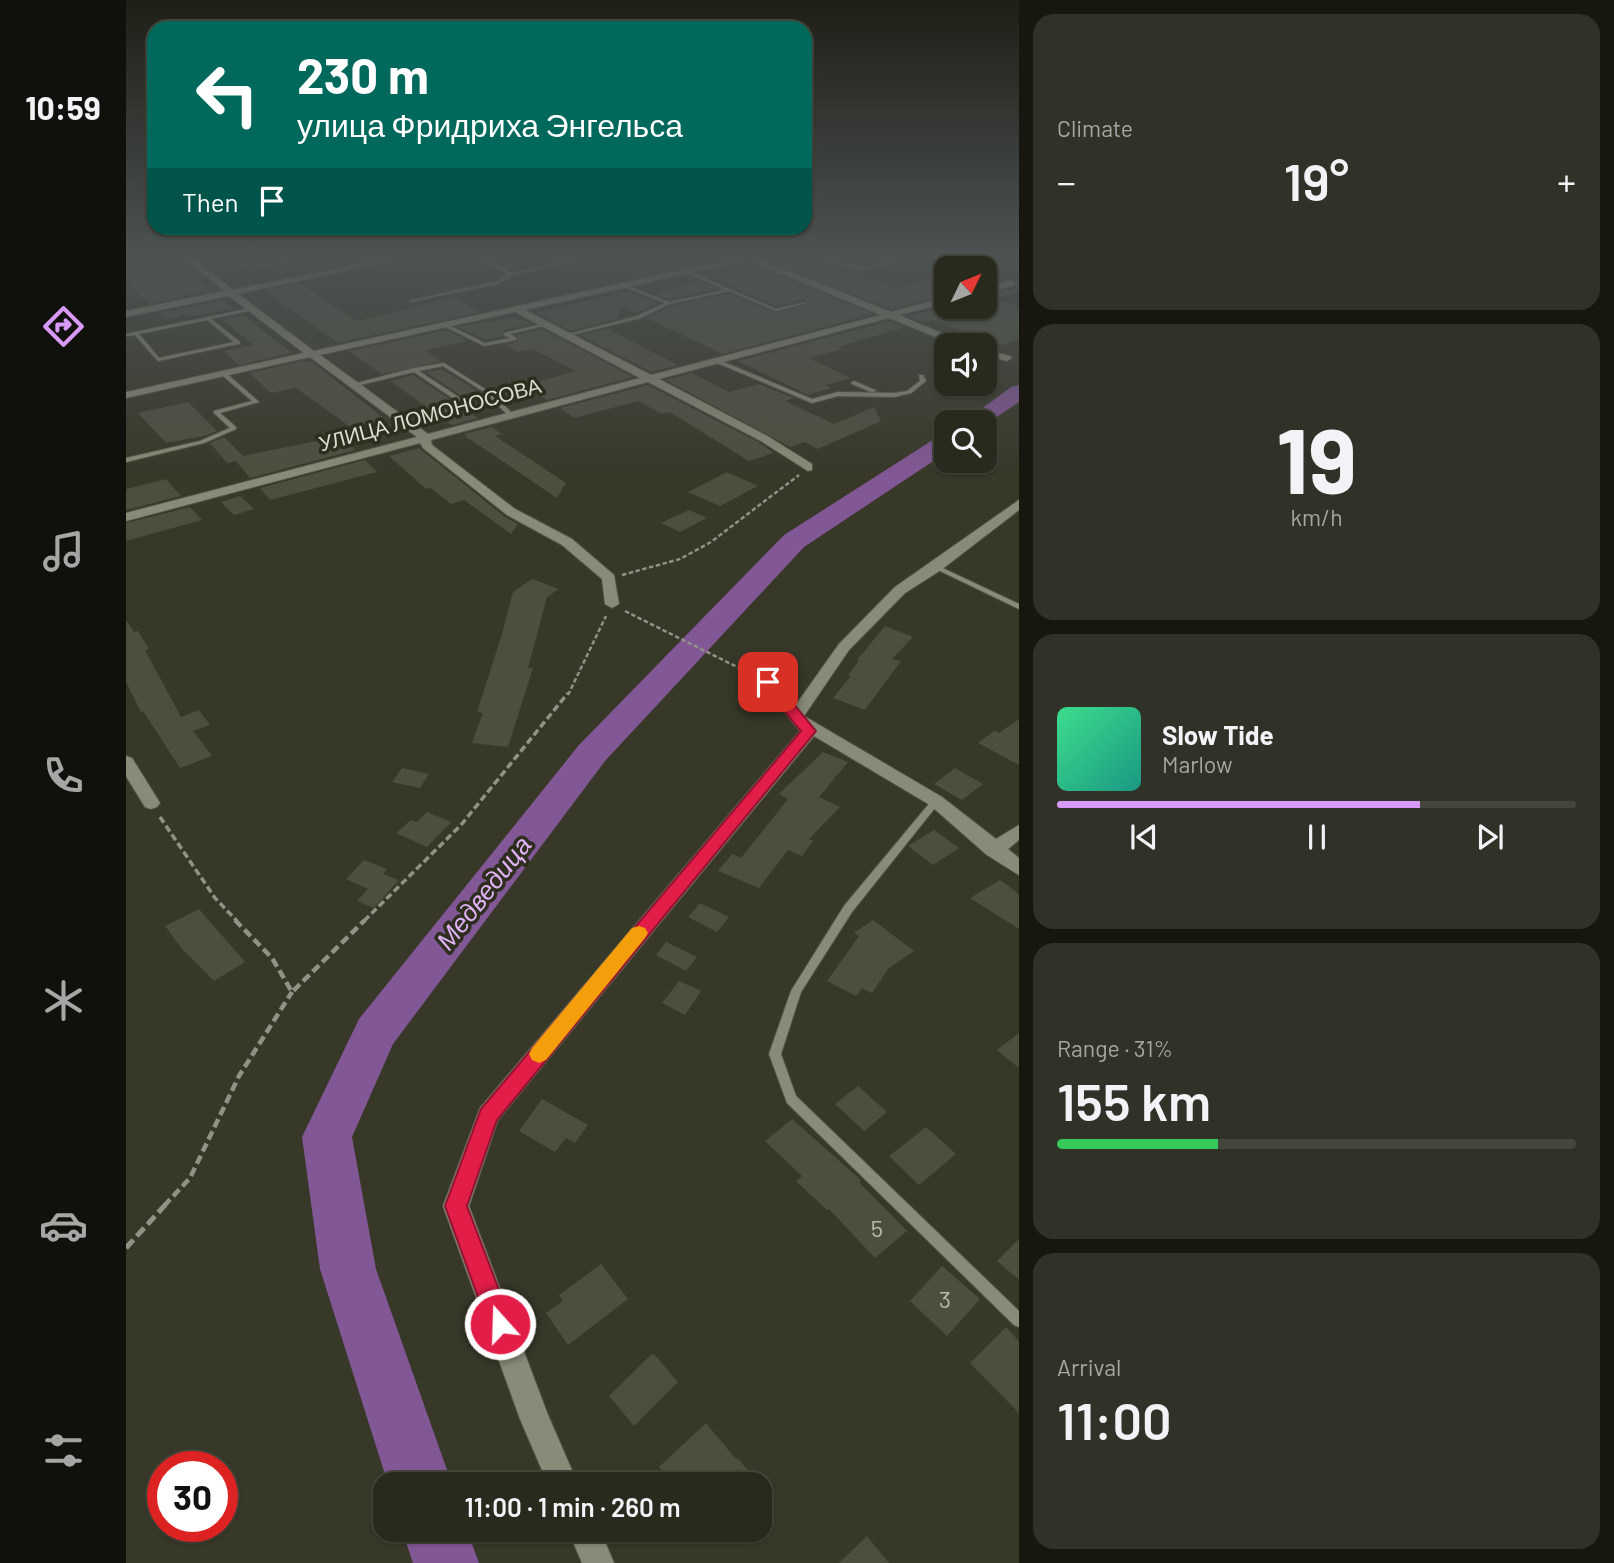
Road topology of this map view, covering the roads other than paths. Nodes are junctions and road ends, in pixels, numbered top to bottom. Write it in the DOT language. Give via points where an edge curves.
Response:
graph roads {
  1 [pos="155,329"];
  2 [pos="221,329"];
  3 [pos="279,329"];
  4 [pos="432,329"];
  5 [pos="452,329"];
  6 [pos="526,329"];
  7 [pos="555,329"];
  8 [pos="591,329"];
  9 [pos="840,329"];
  10 [pos="136,333"];
  11 [pos="126,335"];
  12 [pos="567,335"];
  13 [pos="314,354"];
  14 [pos="997,356"];
  15 [pos="1007,358"];
  16 [pos="717,361"];
  17 [pos="414,370"];
  18 [pos="225,374"];
  19 [pos="921,376"];
  20 [pos="647,378"];
  21 [pos="854,383"];
  22 [pos="356,384"];
  23 [pos="488,393"];
  24 [pos="126,395"];
  25 [pos="881,395"];
  26 [pos="510,414"];
  27 [pos="424,436"];
  28 [pos="126,460"];
  29 [pos="808,467"];
  30 [pos="1019,504"];
  31 [pos="126,516"];
  32 [pos="936,567"];
  33 [pos="612,604"];
  34 [pos="1019,607"];
  35 [pos="768,682"];
  36 [pos="794,717"];
  37 [pos="126,762"];
  38 [pos="936,801"];
  39 [pos="151,803"];
  40 [pos="1019,831"];
  41 [pos="994,850"];
  42 [pos="1019,868"];
  43 [pos="1019,1321"];
  44 [pos="559,1472"];
  45 [pos="589,1542"];
  46 [pos="598,1563"];
  1 -- 10 [label="lane"];
  2 -- 10 [label="lane" via="238,343 158,360"];
  3 -- 13 [label="street"];
  4 -- 13 [label="street"];
  5 -- 6 [label="lane" via="484,345 514,339 506,334"];
  7 -- 12 [label="street"];
  8 -- 12 [label="lane"];
  9 -- 16 [label="street, УЛИЦА ЛОМОНОСОВА"];
  10 -- 11 [label="lane"];
  12 -- 20 [label="street"];
  13 -- 18 [label="street"];
  13 -- 22 [label="street"];
  14 -- 15 [label="street"];
  16 -- 20 [label="street, УЛИЦА ЛОМОНОСОВА"];
  16 -- 25 [label="lane" via="812,401 838,394"];
  17 -- 22 [label="lane"];
  17 -- 23 [label="lane" via="444,364"];
  17 -- 23 [label="lane" via="459,400"];
  18 -- 24 [label="street"];
  18 -- 28 [label="lane" via="256,402 216,412 234,428 202,442"];
  19 -- 25 [label="lane" via="923,382 908,392"];
  20 -- 26 [label="street, УЛИЦА ЛОМОНОСОВА"];
  20 -- 29 [label="street" via="765,439"];
  21 -- 25 [label="lane"];
  22 -- 27 [label="street"];
  23 -- 26 [label="lane"];
  26 -- 27 [label="street, УЛИЦА ЛОМОНОСОВА"];
  27 -- 31 [label="street, УЛИЦА ЛОМОНОСОВА"];
  27 -- 33 [label="street" via="427,446 511,512 567,542 609,578"];
  30 -- 32 [label="street"];
  32 -- 34 [label="lane"];
  32 -- 36 [label="street" via="900,590 844,647"];
  35 -- 36 [label="street"];
  36 -- 38 [label="street"];
  36 -- 44 [label="street" via="809,731 488,1115 456,1206"];
  37 -- 39 [label="street"];
  38 -- 41 [label="street"];
  38 -- 43 [label="lane" via="848,909 796,991 775,1054 791,1099"];
  40 -- 41 [label="street"];
  41 -- 42 [label="street"];
  45 -- 46 [label="street"];
}
